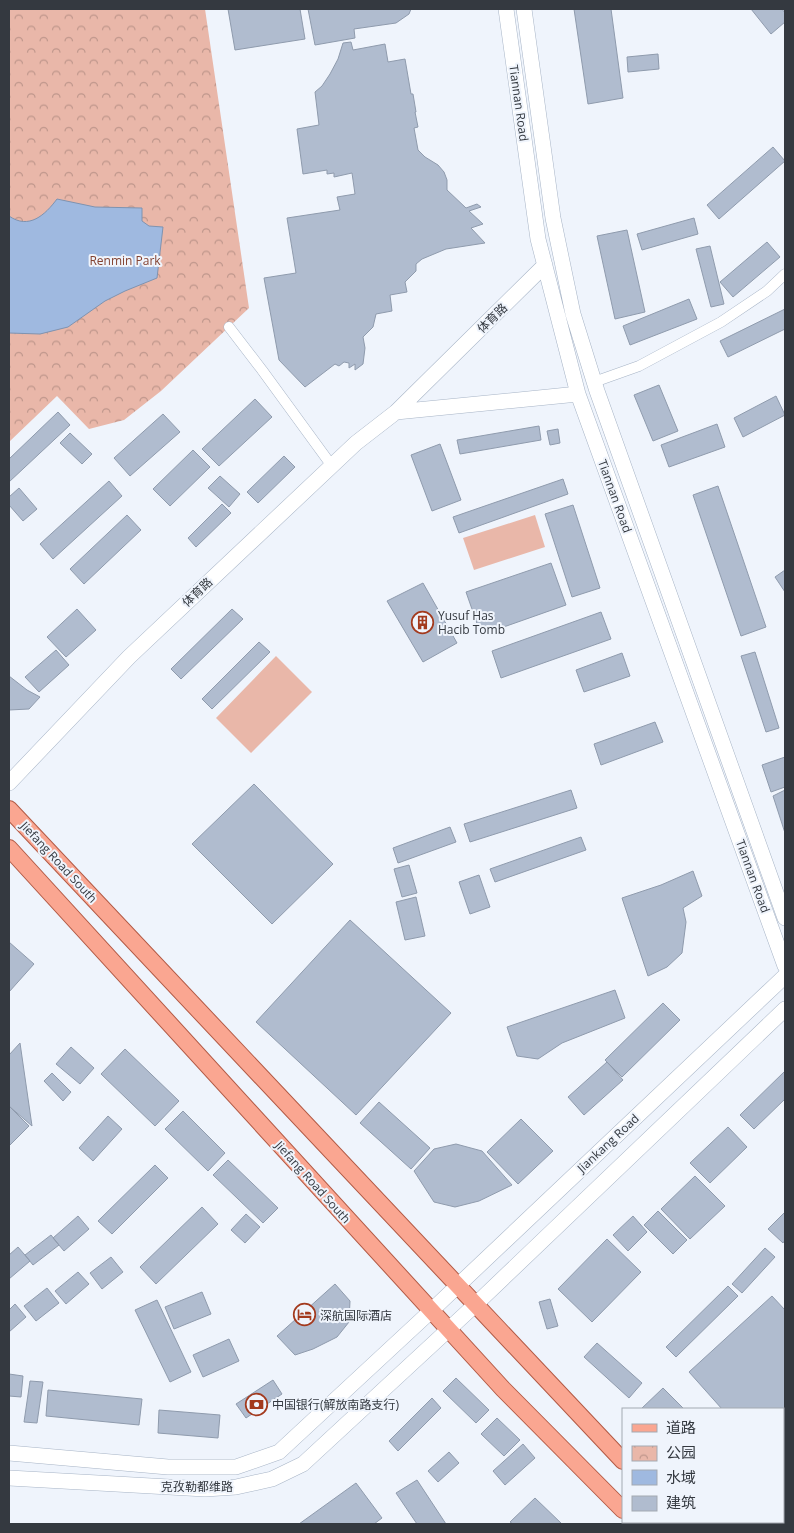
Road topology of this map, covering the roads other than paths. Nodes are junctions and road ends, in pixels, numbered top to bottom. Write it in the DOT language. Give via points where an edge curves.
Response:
graph roads {
  1 [pos="506,9"];
  2 [pos="524,9"];
  3 [pos="545,265"];
  4 [pos="785,274"];
  5 [pos="229,327"];
  6 [pos="594,382"];
  7 [pos="578,394"];
  8 [pos="396,412"];
  9 [pos="332,466"];
  10 [pos="9,784"];
  11 [pos="9,809"];
  12 [pos="9,848"];
  13 [pos="785,918"];
  14 [pos="785,966"];
  15 [pos="785,976"];
  16 [pos="785,1009"];
  17 [pos="457,1286"];
  18 [pos="476,1305"];
  19 [pos="431,1311"];
  20 [pos="448,1329"];
  21 [pos="9,1453"];
  22 [pos="622,1460"];
  23 [pos="9,1478"];
  24 [pos="622,1509"];
  1 -- 3 [label="street, Tiannan Road" via="538,239"];
  2 -- 6 [label="street, Tiannan Road" via="553,218 573,314"];
  3 -- 7 [label="street, Tiannan Road"];
  3 -- 8 [label="street, 体育路"];
  4 -- 6 [label="street" via="767,291 722,322 639,366"];
  5 -- 9 [label="street"];
  6 -- 13 [label="street, Tiannan Road"];
  7 -- 8 [label="street"];
  7 -- 14 [label="street, Tiannan Road"];
  8 -- 9 [label="street, 体育路"];
  9 -- 10 [label="street, 体育路" via="129,657"];
  11 -- 17 [label="main road, Jiefang Road South"];
  12 -- 19 [label="main road, Jiefang Road South"];
  15 -- 17 [label="street, Jiankang Road"];
  16 -- 18 [label="street, Jiankang Road"];
  17 -- 18 [label="main road, Jiefang Road South"];
  17 -- 19 [label="street, Jiankang Road"];
  18 -- 20 [label="street, Jiankang Road"];
  18 -- 22 [label="main road, Jiefang Road South"];
  19 -- 20 [label="main road, Jiefang Road South"];
  19 -- 21 [label="street, 克孜勒都维路" via="279,1452 236,1467 168,1467"];
  20 -- 23 [label="street, 克孜勒都维路" via="303,1464 272,1479 236,1487 204,1489"];
  20 -- 24 [label="main road, Jiefang Road South"];
}
